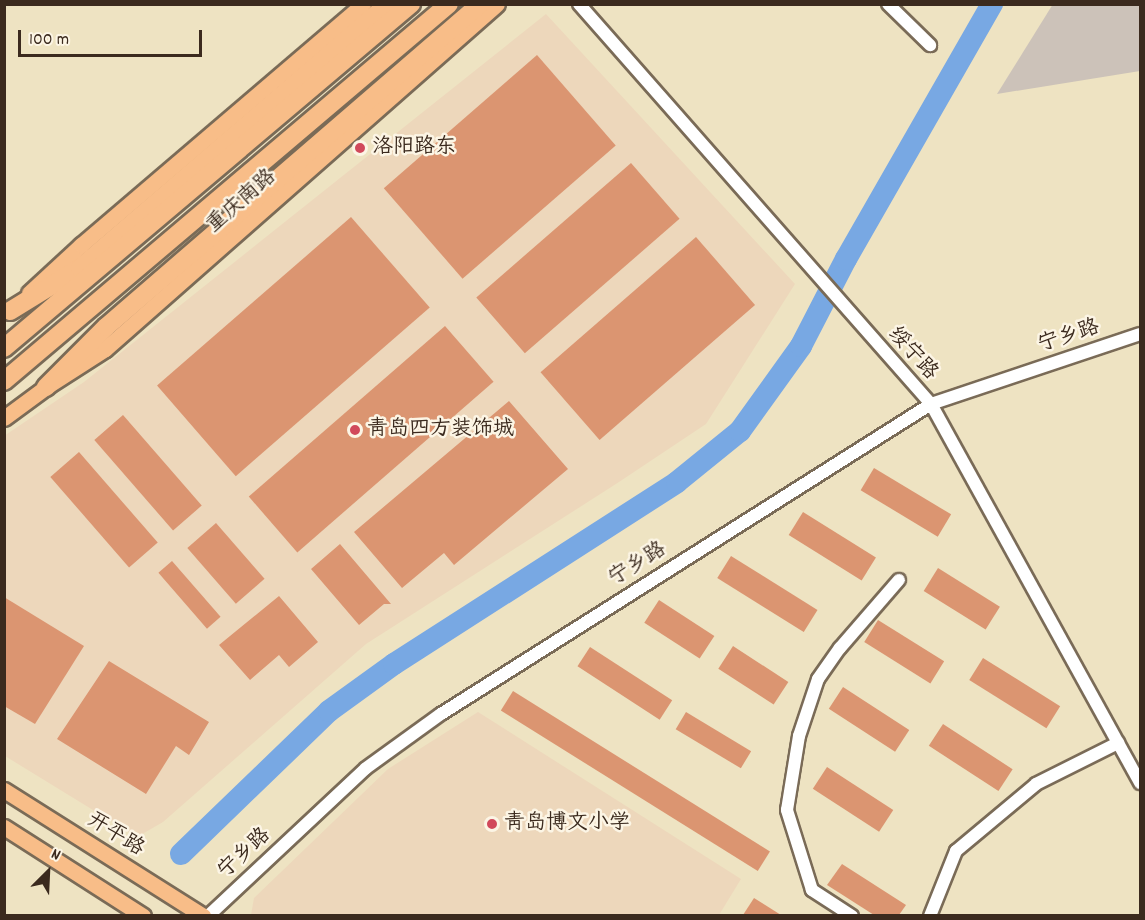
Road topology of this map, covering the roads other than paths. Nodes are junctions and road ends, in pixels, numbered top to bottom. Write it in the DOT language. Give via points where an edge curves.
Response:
graph roads {
  1 [pos="363,4"];
  2 [pos="388,4"];
  3 [pos="411,4"];
  4 [pos="449,4"];
  5 [pos="480,4"];
  6 [pos="497,4"];
  7 [pos="579,4"];
  8 [pos="888,4"];
  9 [pos="930,45"];
  10 [pos="7,313"];
  11 [pos="1140,334"];
  12 [pos="4,348"];
  13 [pos="4,381"];
  14 [pos="46,387"];
  15 [pos="931,404"];
  16 [pos="4,418"];
  17 [pos="899,580"];
  18 [pos="1118,743"];
  19 [pos="1140,783"];
  20 [pos="4,790"];
  21 [pos="4,827"];
  22 [pos="144,915"];
  23 [pos="206,915"];
  24 [pos="852,915"];
  25 [pos="930,915"];
  1 -- 10 [label="main road"];
  2 -- 10 [label="highway" via="80,268"];
  3 -- 12 [label="highway"];
  4 -- 13 [label="highway"];
  5 -- 14 [label="highway" via="106,327"];
  6 -- 14 [label="main road, 重庆南路" via="114,342"];
  7 -- 15 [label="street, 绥宁路"];
  8 -- 9 [label="street"];
  11 -- 15 [label="street, 宁乡路"];
  14 -- 16 [label="main road, 重庆南路"];
  15 -- 18 [label="street, 绥宁路"];
  15 -- 23 [label="street, 宁乡路" via="441,714 366,768"];
  17 -- 24 [label="street" via="818,679 799,736 787,810 812,890"];
  18 -- 19 [label="street, 绥宁路"];
  18 -- 25 [label="street" via="1036,784 956,851"];
  20 -- 23 [label="main road, 开平路"];
  21 -- 22 [label="main road"];
}
